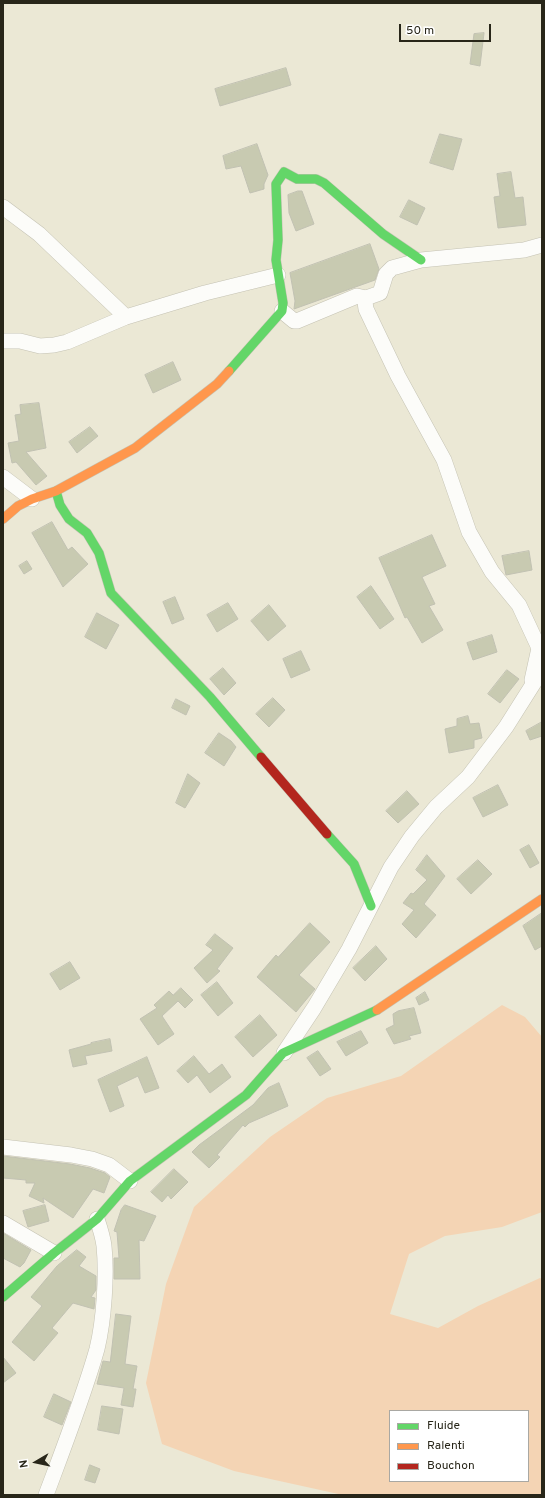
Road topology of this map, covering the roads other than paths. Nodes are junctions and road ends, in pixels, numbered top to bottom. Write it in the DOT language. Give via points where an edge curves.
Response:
graph roads {
  1 [pos="3,206"];
  2 [pos="542,245"];
  3 [pos="421,260"];
  4 [pos="278,275"];
  5 [pos="366,298"];
  6 [pos="282,310"];
  7 [pos="126,317"];
  8 [pos="3,341"];
  9 [pos="3,477"];
  10 [pos="56,491"];
  11 [pos="32,499"];
  12 [pos="3,519"];
  13 [pos="542,670"];
  14 [pos="530,689"];
  15 [pos="542,899"];
  16 [pos="372,906"];
  17 [pos="283,1053"];
  18 [pos="3,1147"];
  19 [pos="130,1181"];
  20 [pos="98,1219"];
  21 [pos="3,1223"];
  22 [pos="54,1253"];
  23 [pos="3,1297"];
  24 [pos="46,1495"];
  1 -- 7 [label="street" via="39,234"];
  2 -- 3 [label="street" via="524,250"];
  3 -- 4 [label="street" via="367,222 324,183 316,179 297,179 284,172 276,184"];
  3 -- 5 [label="street" via="392,268 386,274 380,293"];
  4 -- 6 [label="street" via="283,295"];
  4 -- 7 [label="street" via="204,293"];
  5 -- 6 [label="street" via="357,296 297,321"];
  5 -- 14 [label="street" via="366,309 398,376 444,460 469,532 492,572 519,605 539,648"];
  6 -- 10 [label="street" via="206,394 135,448"];
  7 -- 8 [label="street" via="54,345 40,346 20,341"];
  9 -- 11 [label="street"];
  10 -- 11 [label="street"];
  10 -- 16 [label="street" via="60,505 69,519 87,533 99,554 111,593 210,697 354,864"];
  11 -- 12 [label="street" via="18,506"];
  13 -- 14 [label="street"];
  14 -- 16 [label="street" via="506,727 468,777 436,807 412,836 391,867"];
  15 -- 17 [label="street" via="373,1013"];
  16 -- 17 [label="street" via="317,1002"];
  17 -- 19 [label="street" via="246,1094"];
  18 -- 19 [label="street" via="92,1159 108,1165"];
  19 -- 20 [label="street"];
  20 -- 22 [label="street"];
  20 -- 24 [label="street" via="104,1244 105,1273 97,1347"];
  21 -- 22 [label="street"];
  22 -- 23 [label="street"];
}
